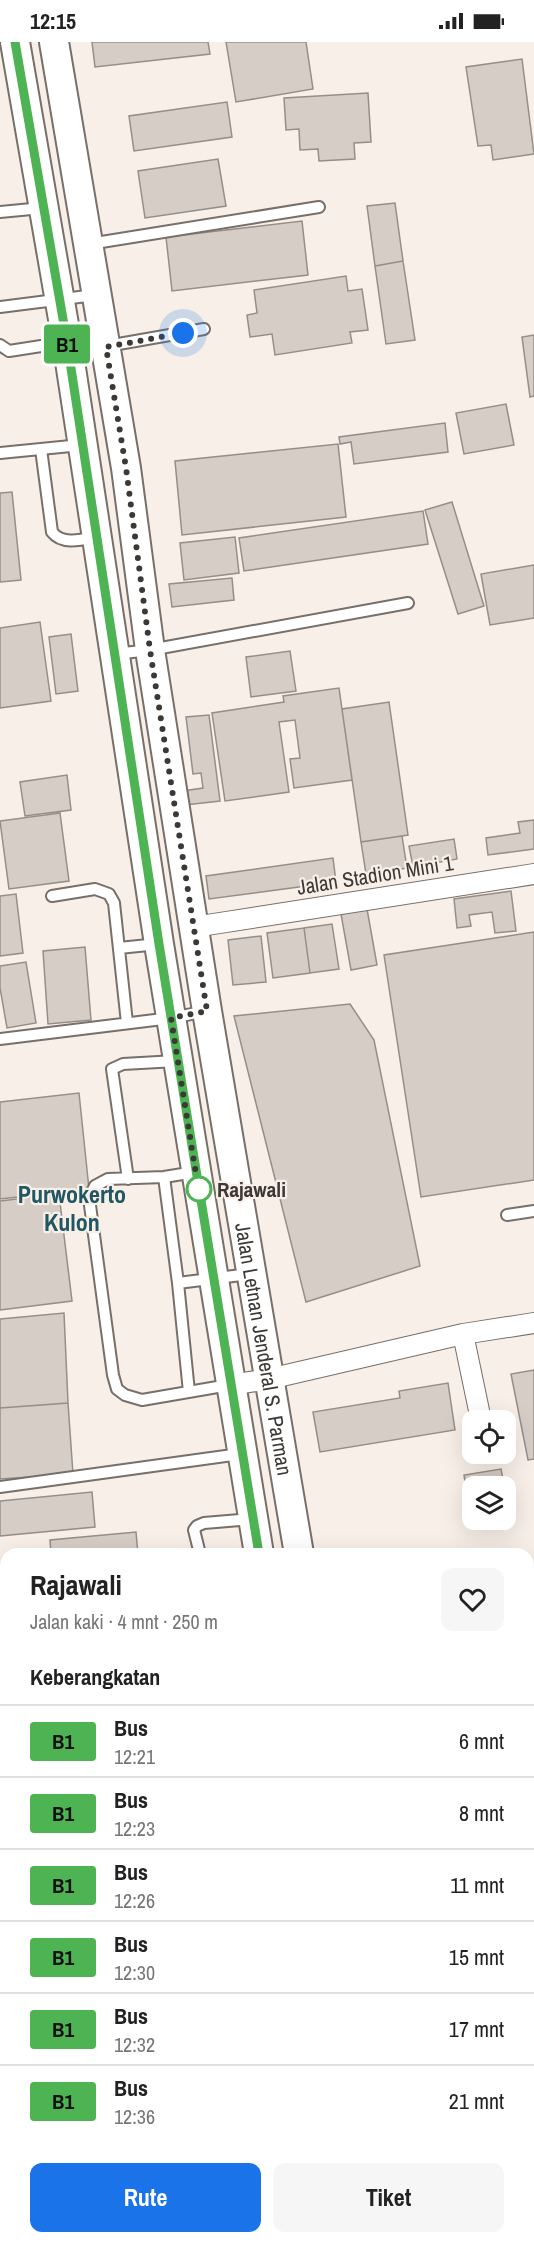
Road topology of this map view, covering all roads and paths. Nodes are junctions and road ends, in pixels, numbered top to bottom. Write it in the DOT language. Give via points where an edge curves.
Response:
graph roads {
  1 [pos="15,42"];
  2 [pos="54,42"];
  3 [pos="64,95"];
  4 [pos="26,102"];
  5 [pos="319,207"];
  6 [pos="45,208"];
  7 [pos="0,212"];
  8 [pos="88,244"];
  9 [pos="95,295"];
  10 [pos="60,300"];
  11 [pos="0,307"];
  12 [pos="204,329"];
  13 [pos="67,342"];
  14 [pos="0,345"];
  15 [pos="106,347"];
  16 [pos="81,445"];
  17 [pos="41,449"];
  18 [pos="0,453"];
  19 [pos="96,537"];
  20 [pos="408,603"];
  21 [pos="150,650"];
  22 [pos="115,654"];
  23 [pos="534,874"];
  24 [pos="52,896"];
  25 [pos="194,927"];
  26 [pos="159,944"];
  27 [pos="119,948"];
  28 [pos="207,1011"];
  29 [pos="171,1018"];
  30 [pos="128,1023"];
  31 [pos="0,1039"];
  32 [pos="178,1061"];
  33 [pos="196,1172"];
  34 [pos="164,1177"];
  35 [pos="128,1179"];
  36 [pos="534,1211"];
  37 [pos="507,1215"];
  38 [pos="253,1273"];
  39 [pos="214,1279"];
  40 [pos="178,1282"];
  41 [pos="534,1323"];
  42 [pos="464,1334"];
  43 [pos="269,1379"];
  44 [pos="230,1385"];
  45 [pos="189,1392"];
  46 [pos="479,1410"];
  47 [pos="244,1454"];
  48 [pos="0,1486"];
  49 [pos="252,1519"];
  50 [pos="198,1548"];
  51 [pos="258,1548"];
  52 [pos="298,1548"];
  1 -- 4 [label="street, Jalan Letnan Jenderal S. Parman"];
  2 -- 3 [label="street, Jalan Letnan Jenderal S. Parman"];
  3 -- 4 [label="street"];
  3 -- 8 [label="street, Jalan Letnan Jenderal S. Parman"];
  4 -- 6 [label="street, Jalan Letnan Jenderal S. Parman"];
  5 -- 8 [label="lane"];
  6 -- 7 [label="lane"];
  6 -- 10 [label="street, Jalan Letnan Jenderal S. Parman"];
  8 -- 9 [label="street, Jalan Letnan Jenderal S. Parman"];
  9 -- 10 [label="lane"];
  9 -- 15 [label="street, Jalan Letnan Jenderal S. Parman"];
  10 -- 11 [label="lane"];
  10 -- 13 [label="street, Jalan Letnan Jenderal S. Parman"];
  12 -- 15 [label="lane"];
  13 -- 14 [label="lane" via="9,351"];
  13 -- 16 [label="street, Jalan Letnan Jenderal S. Parman"];
  15 -- 21 [label="street, Jalan Letnan Jenderal S. Parman"];
  16 -- 17 [label="lane"];
  16 -- 19 [label="street, Jalan Letnan Jenderal S. Parman"];
  17 -- 18 [label="lane"];
  17 -- 19 [label="lane" via="52,532 64,540"];
  19 -- 22 [label="street, Jalan Letnan Jenderal S. Parman"];
  20 -- 21 [label="lane"];
  21 -- 22 [label="lane"];
  21 -- 25 [label="street, Jalan Letnan Jenderal S. Parman"];
  22 -- 26 [label="street, Jalan Letnan Jenderal S. Parman"];
  23 -- 25 [label="street, Jalan Stadion Mini 1"];
  24 -- 27 [label="lane" via="95,889 109,894 114,903"];
  25 -- 28 [label="street, Jalan Letnan Jenderal S. Parman"];
  26 -- 27 [label="lane"];
  26 -- 29 [label="street, Jalan Letnan Jenderal S. Parman"];
  27 -- 30 [label="lane"];
  28 -- 29 [label="lane"];
  28 -- 38 [label="street, Jalan Letnan Jenderal S. Parman"];
  29 -- 30 [label="lane"];
  29 -- 32 [label="street, Jalan Letnan Jenderal S. Parman"];
  30 -- 31 [label="lane"];
  32 -- 33 [label="street, Jalan Letnan Jenderal S. Parman"];
  32 -- 35 [label="lane" via="123,1064 112,1069"];
  33 -- 34 [label="lane"];
  33 -- 39 [label="street, Jalan Letnan Jenderal S. Parman"];
  34 -- 35 [label="lane"];
  34 -- 40 [label="lane"];
  35 -- 45 [label="lane" via="100,1181 89,1198 117,1389 142,1400"];
  36 -- 37 [label="lane"];
  38 -- 39 [label="lane"];
  38 -- 43 [label="street, Jalan Letnan Jenderal S. Parman"];
  39 -- 40 [label="lane"];
  39 -- 44 [label="street, Jalan Letnan Jenderal S. Parman"];
  40 -- 45 [label="lane"];
  41 -- 42 [label="street"];
  42 -- 43 [label="street"];
  42 -- 46 [label="street"];
  43 -- 44 [label="street"];
  43 -- 52 [label="street, Jalan Letnan Jenderal S. Parman"];
  44 -- 45 [label="lane"];
  44 -- 47 [label="street, Jalan Letnan Jenderal S. Parman"];
  47 -- 48 [label="lane"];
  47 -- 49 [label="street, Jalan Letnan Jenderal S. Parman"];
  49 -- 50 [label="lane" via="197,1526 194,1530"];
  49 -- 51 [label="street, Jalan Letnan Jenderal S. Parman"];
}
